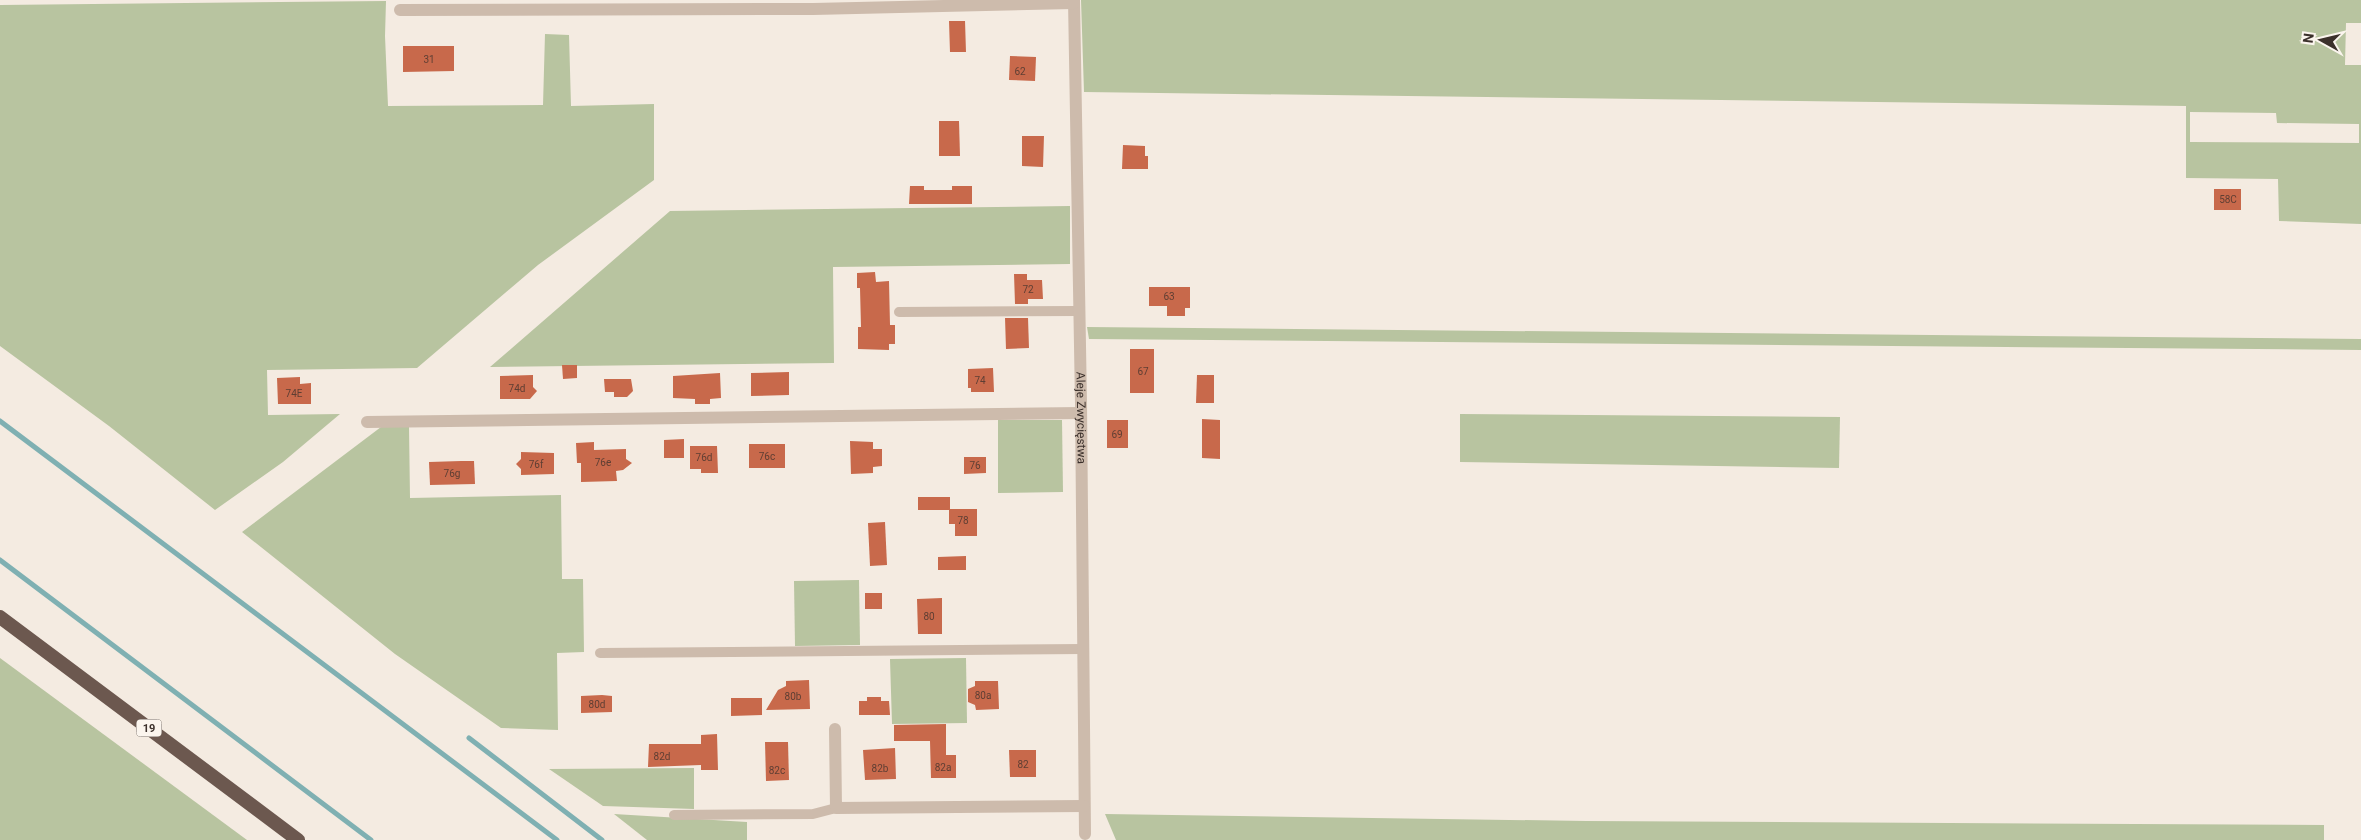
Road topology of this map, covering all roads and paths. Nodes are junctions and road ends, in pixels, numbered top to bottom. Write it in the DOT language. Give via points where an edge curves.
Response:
graph roads {
  1 [pos="1074,2"];
  2 [pos="400,10"];
  3 [pos="1079,311"];
  4 [pos="899,312"];
  5 [pos="1081,413"];
  6 [pos="367,422"];
  7 [pos="0,617"];
  8 [pos="1083,649"];
  9 [pos="600,654"];
  10 [pos="835,729"];
  11 [pos="1084,806"];
  12 [pos="836,808"];
  13 [pos="674,815"];
  14 [pos="1085,834"];
  15 [pos="298,840"];
  1 -- 2 [label="street" via="813,10"];
  1 -- 3 [label="street, Aleje Zwycięstwa"];
  3 -- 4 [label="lane"];
  3 -- 5 [label="street, Aleje Zwycięstwa"];
  5 -- 6 [label="street"];
  5 -- 8 [label="street, Aleje Zwycięstwa"];
  7 -- 15 [label="highway, 19"];
  8 -- 9 [label="lane"];
  8 -- 11 [label="street, Aleje Zwycięstwa"];
  10 -- 12 [label="street"];
  11 -- 12 [label="street"];
  11 -- 14 [label="street, Aleje Zwycięstwa"];
  12 -- 13 [label="lane" via="813,814"];
}
